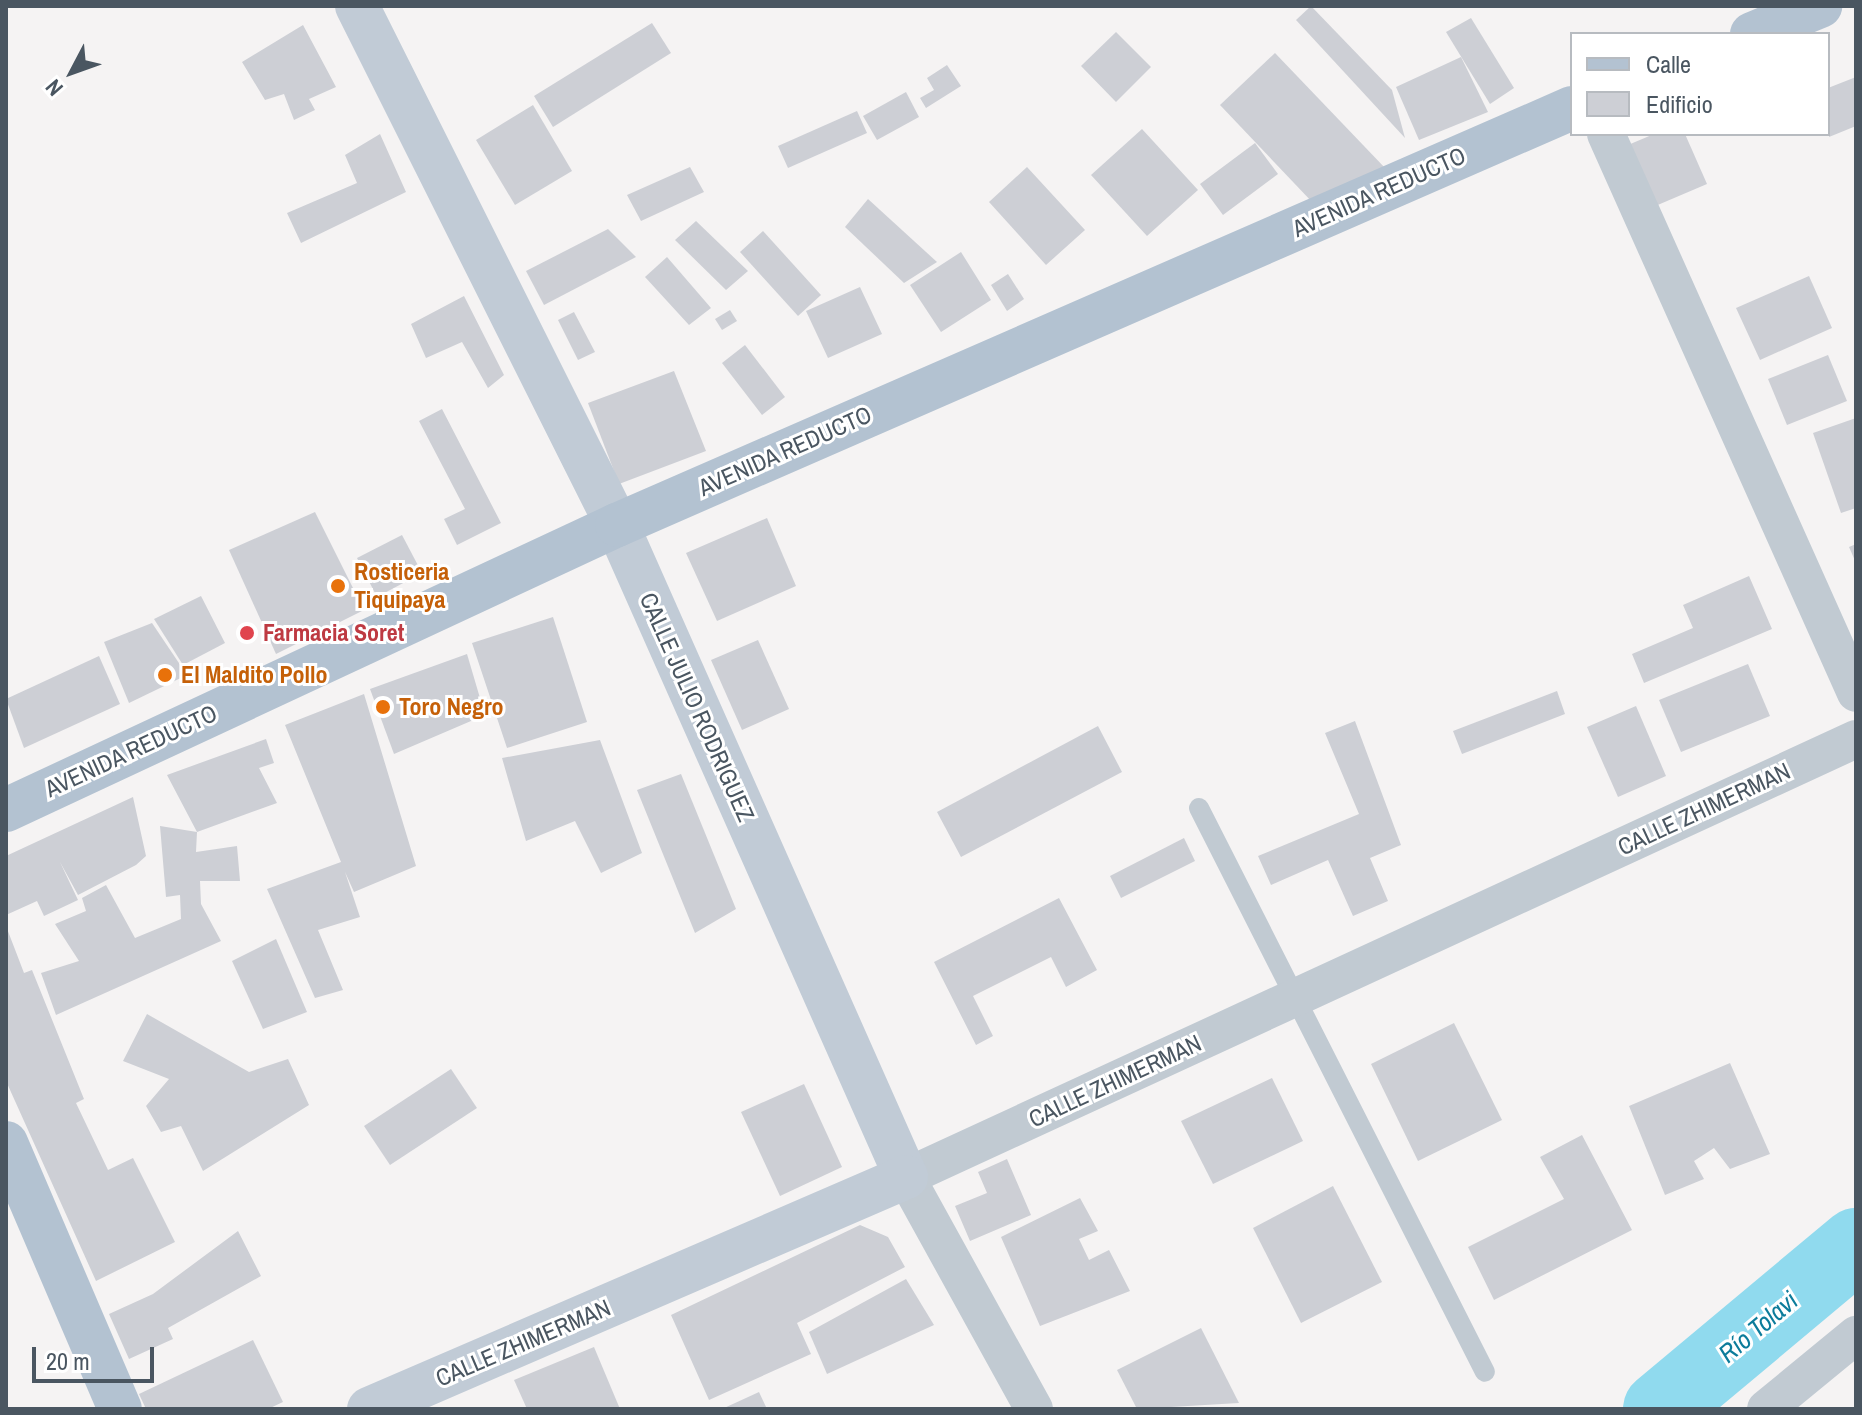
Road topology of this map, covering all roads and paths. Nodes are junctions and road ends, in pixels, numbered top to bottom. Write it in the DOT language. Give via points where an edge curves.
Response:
graph roads {
  1 [pos="357,6"];
  2 [pos="1820,6"];
  3 [pos="1757,32"];
  4 [pos="1570,109"];
  5 [pos="1607,136"];
  6 [pos="617,525"];
  7 [pos="1856,693"];
  8 [pos="1856,739"];
  9 [pos="1199,808"];
  10 [pos="6,810"];
  11 [pos="1292,999"];
  12 [pos="6,1143"];
  13 [pos="906,1177"];
  14 [pos="1856,1335"];
  15 [pos="1485,1372"];
  16 [pos="120,1409"];
  17 [pos="369,1409"];
  18 [pos="1034,1409"];
  19 [pos="1766,1409"];
  1 -- 6 [label="main road, CALLE JULIO RODRIGUEZ"];
  2 -- 3 [label="main road"];
  4 -- 6 [label="main road, AVENIDA REDUCTO"];
  5 -- 7 [label="street"];
  6 -- 10 [label="main road, AVENIDA REDUCTO"];
  6 -- 13 [label="main road, CALLE JULIO RODRIGUEZ"];
  8 -- 11 [label="street, CALLE ZHIMERMAN"];
  9 -- 11 [label="lane"];
  11 -- 13 [label="street, CALLE ZHIMERMAN"];
  11 -- 15 [label="lane"];
  12 -- 16 [label="main road"];
  13 -- 17 [label="main road, CALLE ZHIMERMAN"];
  13 -- 18 [label="street, CALLE JULIO RODRIGUEZ"];
  14 -- 19 [label="street"];
}
